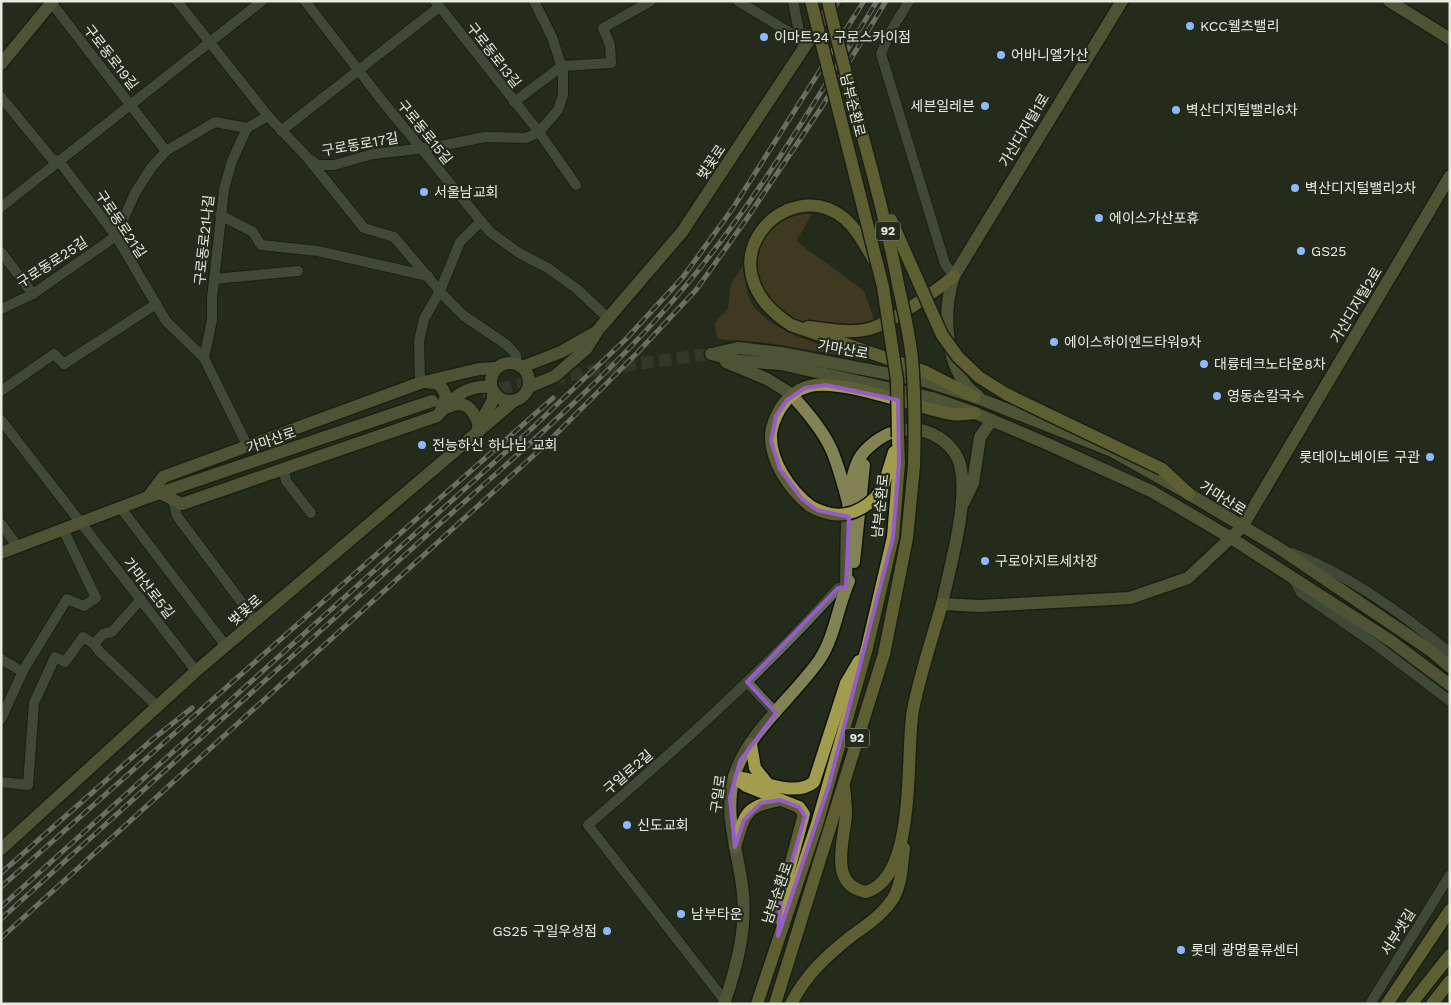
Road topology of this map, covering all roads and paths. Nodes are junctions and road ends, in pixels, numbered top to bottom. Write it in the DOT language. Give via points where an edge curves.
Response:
graph roads {
  1 [pos="177,1"];
  2 [pos="262,1"];
  3 [pos="305,1"];
  4 [pos="534,1"];
  5 [pos="651,1"];
  6 [pos="738,1"];
  7 [pos="793,1"];
  8 [pos="811,1"];
  9 [pos="828,1"];
  10 [pos="835,1"];
  11 [pos="909,1"];
  12 [pos="1122,1"];
  13 [pos="1388,1"];
  14 [pos="52,2"];
  15 [pos="437,4"];
  16 [pos="1450,39"];
  17 [pos="209,40"];
  18 [pos="802,45"];
  19 [pos="1,64"];
  20 [pos="562,66"];
  21 [pos="359,71"];
  22 [pos="1,98"];
  23 [pos="514,102"];
  24 [pos="130,104"];
  25 [pos="268,116"];
  26 [pos="247,128"];
  27 [pos="281,131"];
  28 [pos="539,132"];
  29 [pos="420,147"];
  30 [pos="166,151"];
  31 [pos="306,156"];
  32 [pos="59,161"];
  33 [pos="1450,176"];
  34 [pos="576,185"];
  35 [pos="880,197"];
  36 [pos="1,206"];
  37 [pos="220,215"];
  38 [pos="481,222"];
  39 [pos="116,236"];
  40 [pos="1,252"];
  41 [pos="879,270"];
  42 [pos="298,271"];
  43 [pos="428,276"];
  44 [pos="954,276"];
  45 [pos="214,279"];
  46 [pos="440,291"];
  47 [pos="33,294"];
  48 [pos="156,304"];
  49 [pos="1,309"];
  50 [pos="609,319"];
  51 [pos="791,326"];
  52 [pos="598,330"];
  53 [pos="711,354"];
  54 [pos="204,358"];
  55 [pos="520,366"];
  56 [pos="497,368"];
  57 [pos="422,383"];
  58 [pos="529,387"];
  59 [pos="492,389"];
  60 [pos="1,391"];
  61 [pos="981,399"];
  62 [pos="432,401"];
  63 [pos="514,401"];
  64 [pos="440,412"];
  65 [pos="975,413"];
  66 [pos="1,420"];
  67 [pos="992,420"];
  68 [pos="476,430"];
  69 [pos="248,447"];
  70 [pos="866,452"];
  71 [pos="895,462"];
  72 [pos="284,469"];
  73 [pos="160,493"];
  74 [pos="1189,494"];
  75 [pos="148,498"];
  76 [pos="173,500"];
  77 [pos="849,506"];
  78 [pos="120,507"];
  79 [pos="961,509"];
  80 [pos="311,513"];
  81 [pos="80,522"];
  82 [pos="1,524"];
  83 [pos="1242,527"];
  84 [pos="63,529"];
  85 [pos="1231,538"];
  86 [pos="18,547"];
  87 [pos="1279,548"];
  88 [pos="1,553"];
  89 [pos="1292,577"];
  90 [pos="846,587"];
  91 [pos="141,599"];
  92 [pos="942,604"];
  93 [pos="255,620"];
  94 [pos="94,644"];
  95 [pos="226,646"];
  96 [pos="867,648"];
  97 [pos="1450,653"];
  98 [pos="1,659"];
  99 [pos="1450,668"];
  100 [pos="23,672"];
  101 [pos="196,672"];
  102 [pos="747,682"];
  103 [pos="1450,685"];
  104 [pos="1450,701"];
  105 [pos="158,706"];
  106 [pos="776,713"];
  107 [pos="1,719"];
  108 [pos="751,744"];
  109 [pos="734,777"];
  110 [pos="844,778"];
  111 [pos="1,782"];
  112 [pos="767,783"];
  113 [pos="780,800"];
  114 [pos="902,838"];
  115 [pos="734,847"];
  116 [pos="1,849"];
  117 [pos="1450,875"];
  118 [pos="1450,910"];
  119 [pos="778,936"];
  120 [pos="1450,955"];
  121 [pos="1450,981"];
  122 [pos="725,1002"];
  123 [pos="756,1004"];
  124 [pos="776,1004"];
  125 [pos="791,1004"];
  126 [pos="1370,1004"];
  127 [pos="1387,1004"];
  128 [pos="1411,1004"];
  129 [pos="1432,1004"];
  1 -- 17 [label="street, 구로동로17길"];
  2 -- 17 [label="street"];
  3 -- 21 [label="street, 구로동로15길"];
  4 -- 20 [label="street"];
  5 -- 20 [label="street" via="603,28 610,45 611,63"];
  6 -- 18 [label="street"];
  7 -- 18 [label="street"];
  8 -- 41 [label="main road, 남부순환로 / 92, bridge"];
  9 -- 35 [label="main road, 남부순환로 / 92, bridge"];
  10 -- 18 [label="main road, 벚꽃로"];
  11 -- 44 [label="street" via="888,34 881,54 945,264"];
  12 -- 44 [label="main road, 가산디지털1로"];
  13 -- 16 [label="main road"];
  14 -- 19 [label="main road"];
  14 -- 24 [label="street, 구로동로19길"];
  15 -- 21 [label="street"];
  15 -- 23 [label="street, 구로동로13길"];
  17 -- 24 [label="street, 구로동로19길"];
  17 -- 25 [label="street, 구로동로17길"];
  18 -- 50 [label="main road, 벚꽃로" via="682,232"];
  20 -- 23 [label="street, 구로동로13길"];
  20 -- 28 [label="street" via="563,95 558,110"];
  21 -- 27 [label="street"];
  21 -- 29 [label="street, 구로동로15길"];
  22 -- 32 [label="street, 구로동로21길" via="52,159"];
  23 -- 28 [label="street, 구로동로13길"];
  24 -- 30 [label="street, 구로동로19길"];
  24 -- 32 [label="street"];
  25 -- 26 [label="street"];
  25 -- 27 [label="street, 구로동로17길"];
  26 -- 30 [label="street" via="215,122"];
  26 -- 37 [label="street, 구로동로21나길" via="232,161"];
  27 -- 31 [label="street, 구로동로17길"];
  28 -- 29 [label="street, 구로동로17길" via="526,138 485,137 451,145"];
  28 -- 34 [label="street, 구로동로13길"];
  29 -- 31 [label="street, 구로동로17길" via="372,154 334,165 318,165"];
  29 -- 38 [label="street, 구로동로15길"];
  30 -- 39 [label="street" via="150,168 135,193"];
  31 -- 43 [label="street, 구로동로17길" via="364,228 394,237"];
  32 -- 36 [label="street"];
  32 -- 39 [label="street, 구로동로21길"];
  33 -- 83 [label="main road, 가산디지털2로"];
  35 -- 74 [label="main road, bridge" via="942,335 958,357 979,377 1006,394 1162,469"];
  35 -- 110 [label="main road, 남부순환로 / 92, bridge" via="912,358 914,466 907,538 884,654"];
  37 -- 43 [label="street" via="253,232 261,245 318,251"];
  37 -- 45 [label="street, 구로동로21나길"];
  38 -- 46 [label="street" via="460,242"];
  38 -- 50 [label="street, 구로동로15길" via="519,253 548,268 577,289"];
  39 -- 47 [label="street, 구로동로25길"];
  39 -- 48 [label="street, 구로동로21길"];
  40 -- 47 [label="street"];
  41 -- 51 [label="main road, bridge" via="844,218 822,208 807,206 781,214 759,233 751,251 750,267 756,289 767,306"];
  41 -- 71 [label="main road, 남부순환로 / 92, bridge" via="893,340 897,380"];
  42 -- 45 [label="street"];
  43 -- 46 [label="street, 구로동로17길"];
  44 -- 51 [label="main road" via="912,306 870,329"];
  44 -- 61 [label="main road, 가산디지털1로" via="948,292 951,359 969,390"];
  45 -- 54 [label="street, 구로동로21나길" via="212,320"];
  46 -- 55 [label="street, 구로동로17길" via="464,316 507,345"];
  46 -- 57 [label="street" via="424,319 421,334 418,364"];
  47 -- 49 [label="street, 구로동로25길"];
  48 -- 54 [label="street, 구로동로21길" via="166,321"];
  48 -- 60 [label="street" via="64,364 54,354"];
  50 -- 52 [label="main road, 벚꽃로"];
  51 -- 61 [label="main road" via="926,372"];
  52 -- 55 [label="main road, 벚꽃로" via="561,352"];
  52 -- 58 [label="main road, 벚꽃로" via="586,349 555,376"];
  53 -- 61 [label="main road, 가마산로" via="738,348 782,353 872,369"];
  53 -- 65 [label="main road, 가마산로" via="862,381 932,398"];
  53 -- 77 [label="main road" via="738,369 767,379 793,396 826,437 836,456"];
  54 -- 69 [label="street, 구로동로21길"];
  55 -- 56 [label="main road" via="510,363"];
  55 -- 58 [label="main road" via="528,376"];
  56 -- 57 [label="main road" via="479,369"];
  56 -- 59 [label="main road" via="492,377"];
  57 -- 64 [label="main road" via="438,383 443,388 446,397"];
  57 -- 69 [label="main road"];
  58 -- 63 [label="main road" via="524,396"];
  59 -- 63 [label="main road" via="504,401"];
  59 -- 64 [label="main road" via="477,386 466,390"];
  59 -- 68 [label="main road" via="493,400"];
  61 -- 74 [label="main road, 가마산로" via="1112,451"];
  62 -- 73 [label="main road, 가마산로"];
  63 -- 68 [label="main road, 벚꽃로"];
  64 -- 68 [label="main road" via="458,402 464,403 476,416"];
  64 -- 72 [label="main road"];
  65 -- 67 [label="main road, 가마산로"];
  65 -- 71 [label="main road, bridge" via="954,414 826,385 798,391 776,416 772,442 776,461 786,480 810,506 826,513 844,516 860,511 876,497"];
  66 -- 81 [label="street"];
  67 -- 79 [label="main road" via="980,437 973,483"];
  67 -- 85 [label="main road, 가마산로" via="1151,491"];
  68 -- 93 [label="main road, 벚꽃로"];
  69 -- 75 [label="main road" via="163,477"];
  70 -- 77 [label="main road" via="855,470"];
  70 -- 79 [label="main road" via="882,437 899,430 924,430 935,434 950,446 959,460"];
  70 -- 90 [label="main road, 구일로" via="853,572"];
  71 -- 96 [label="main road, 남부순환로 / 92" via="893,537"];
  72 -- 76 [label="main road" via="182,504"];
  72 -- 80 [label="street" via="286,481"];
  73 -- 75 [label="main road, 가마산로"];
  73 -- 76 [label="main road"];
  74 -- 83 [label="main road, 가마산로"];
  75 -- 78 [label="main road, 가마산로"];
  76 -- 93 [label="street" via="177,516"];
  77 -- 90 [label="main road"];
  78 -- 81 [label="main road, 가마산로"];
  78 -- 95 [label="street"];
  79 -- 92 [label="main road"];
  81 -- 84 [label="main road, 가마산로"];
  81 -- 91 [label="street, 가마산로5길"];
  82 -- 86 [label="street"];
  83 -- 85 [label="main road, 가산디지털2로"];
  83 -- 87 [label="main road, 가마산로"];
  84 -- 86 [label="main road, 가마산로"];
  84 -- 100 [label="street" via="96,598 84,606 67,598"];
  85 -- 89 [label="main road, 가마산로"];
  85 -- 92 [label="main road" via="1188,578 1130,598 979,606"];
  86 -- 88 [label="main road, 가마산로"];
  87 -- 97 [label="street" via="1312,560 1343,578 1423,630"];
  87 -- 99 [label="main road, 가마산로" via="1430,650"];
  89 -- 103 [label="main road, 가마산로" via="1350,613"];
  89 -- 104 [label="street" via="1301,593"];
  90 -- 102 [label="street, 구일로2길" via="838,588 797,634"];
  90 -- 106 [label="main road, 구일로" via="822,657"];
  91 -- 94 [label="street" via="112,632 103,634"];
  91 -- 101 [label="street, 가마산로5길"];
  92 -- 114 [label="main road" via="913,711"];
  93 -- 95 [label="main road, 벚꽃로"];
  94 -- 105 [label="street"];
  94 -- 111 [label="street" via="83,637 65,662 55,657 34,703 28,785"];
  95 -- 101 [label="main road, 벚꽃로"];
  96 -- 112 [label="main road" via="846,683 814,782 797,789"];
  96 -- 119 [label="main road, 남부순환로 / 92" via="817,824"];
  98 -- 100 [label="street"];
  100 -- 107 [label="street"];
  101 -- 105 [label="main road, 벚꽃로"];
  102 -- 106 [label="street"];
  102 -- 122 [label="street, 구일로2길" via="588,825"];
  105 -- 116 [label="main road, 벚꽃로"];
  106 -- 108 [label="main road, 구일로"];
  108 -- 109 [label="main road, 구일로"];
  108 -- 112 [label="main road" via="755,768"];
  109 -- 112 [label="main road"];
  109 -- 113 [label="main road" via="746,786"];
  109 -- 115 [label="main road, 구일로" via="729,817"];
  110 -- 114 [label="main road" via="846,816 840,864 848,883 858,891 866,892 878,887 890,872"];
  110 -- 124 [label="main road, 남부순환로 / 92"];
  113 -- 115 [label="main road" via="761,803 749,812"];
  113 -- 119 [label="main road" via="798,807 804,818 781,900"];
  114 -- 125 [label="main road" via="904,848 898,886 888,906 822,960"];
  115 -- 122 [label="main road, 구일로" via="742,886 744,926"];
  117 -- 126 [label="street, 서부샛길"];
  118 -- 127 [label="main road"];
  119 -- 123 [label="main road, 남부순환로 / 92"];
  120 -- 128 [label="main road"];
  121 -- 129 [label="main road"];
}
